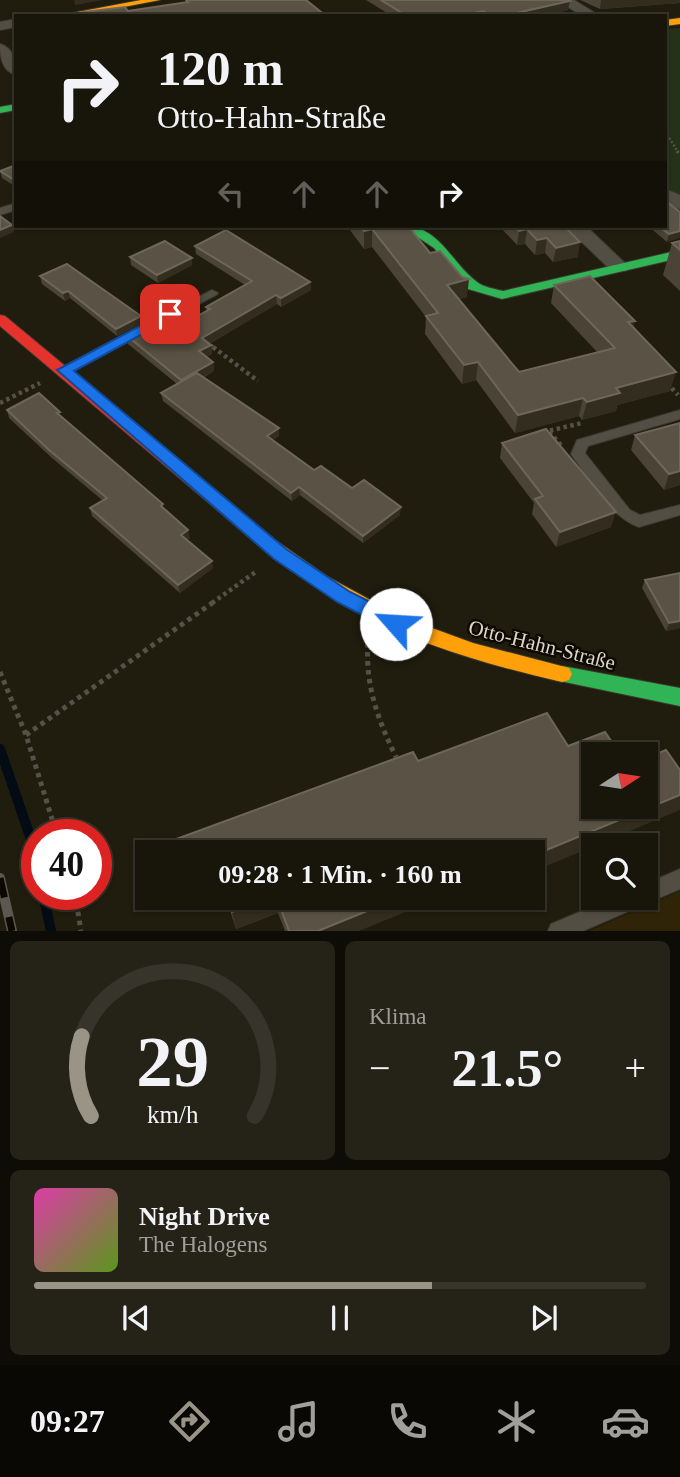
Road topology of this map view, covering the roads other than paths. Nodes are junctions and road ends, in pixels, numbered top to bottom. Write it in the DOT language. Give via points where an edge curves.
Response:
graph roads {
  1 [pos="156,0"];
  2 [pos="564,0"];
  3 [pos="72,14"];
  4 [pos="589,14"];
  5 [pos="0,49"];
  6 [pos="14,67"];
  7 [pos="410,228"];
  8 [pos="577,228"];
  9 [pos="680,254"];
  10 [pos="619,267"];
  11 [pos="212,293"];
  12 [pos="0,319"];
  13 [pos="64,370"];
  14 [pos="680,414"];
  15 [pos="680,510"];
  16 [pos="680,697"];
  17 [pos="680,879"];
  18 [pos="658,889"];
  19 [pos="608,910"];
  20 [pos="558,931"];
  1 -- 3 [label="street"];
  2 -- 4 [label="street"];
  5 -- 6 [label="street"];
  7 -- 10 [label="street" via="438,244 473,286 488,293 502,295"];
  8 -- 10 [label="street"];
  9 -- 10 [label="street"];
  11 -- 13 [label="lane"];
  12 -- 13 [label="street, Otto-Hahn-Straße"];
  13 -- 16 [label="street, Otto-Hahn-Straße" via="280,554 343,597 379,616 486,656"];
  14 -- 15 [label="lane" via="582,443 578,454 625,514 639,521"];
  17 -- 18 [label="lane"];
  19 -- 20 [label="lane"];
}
